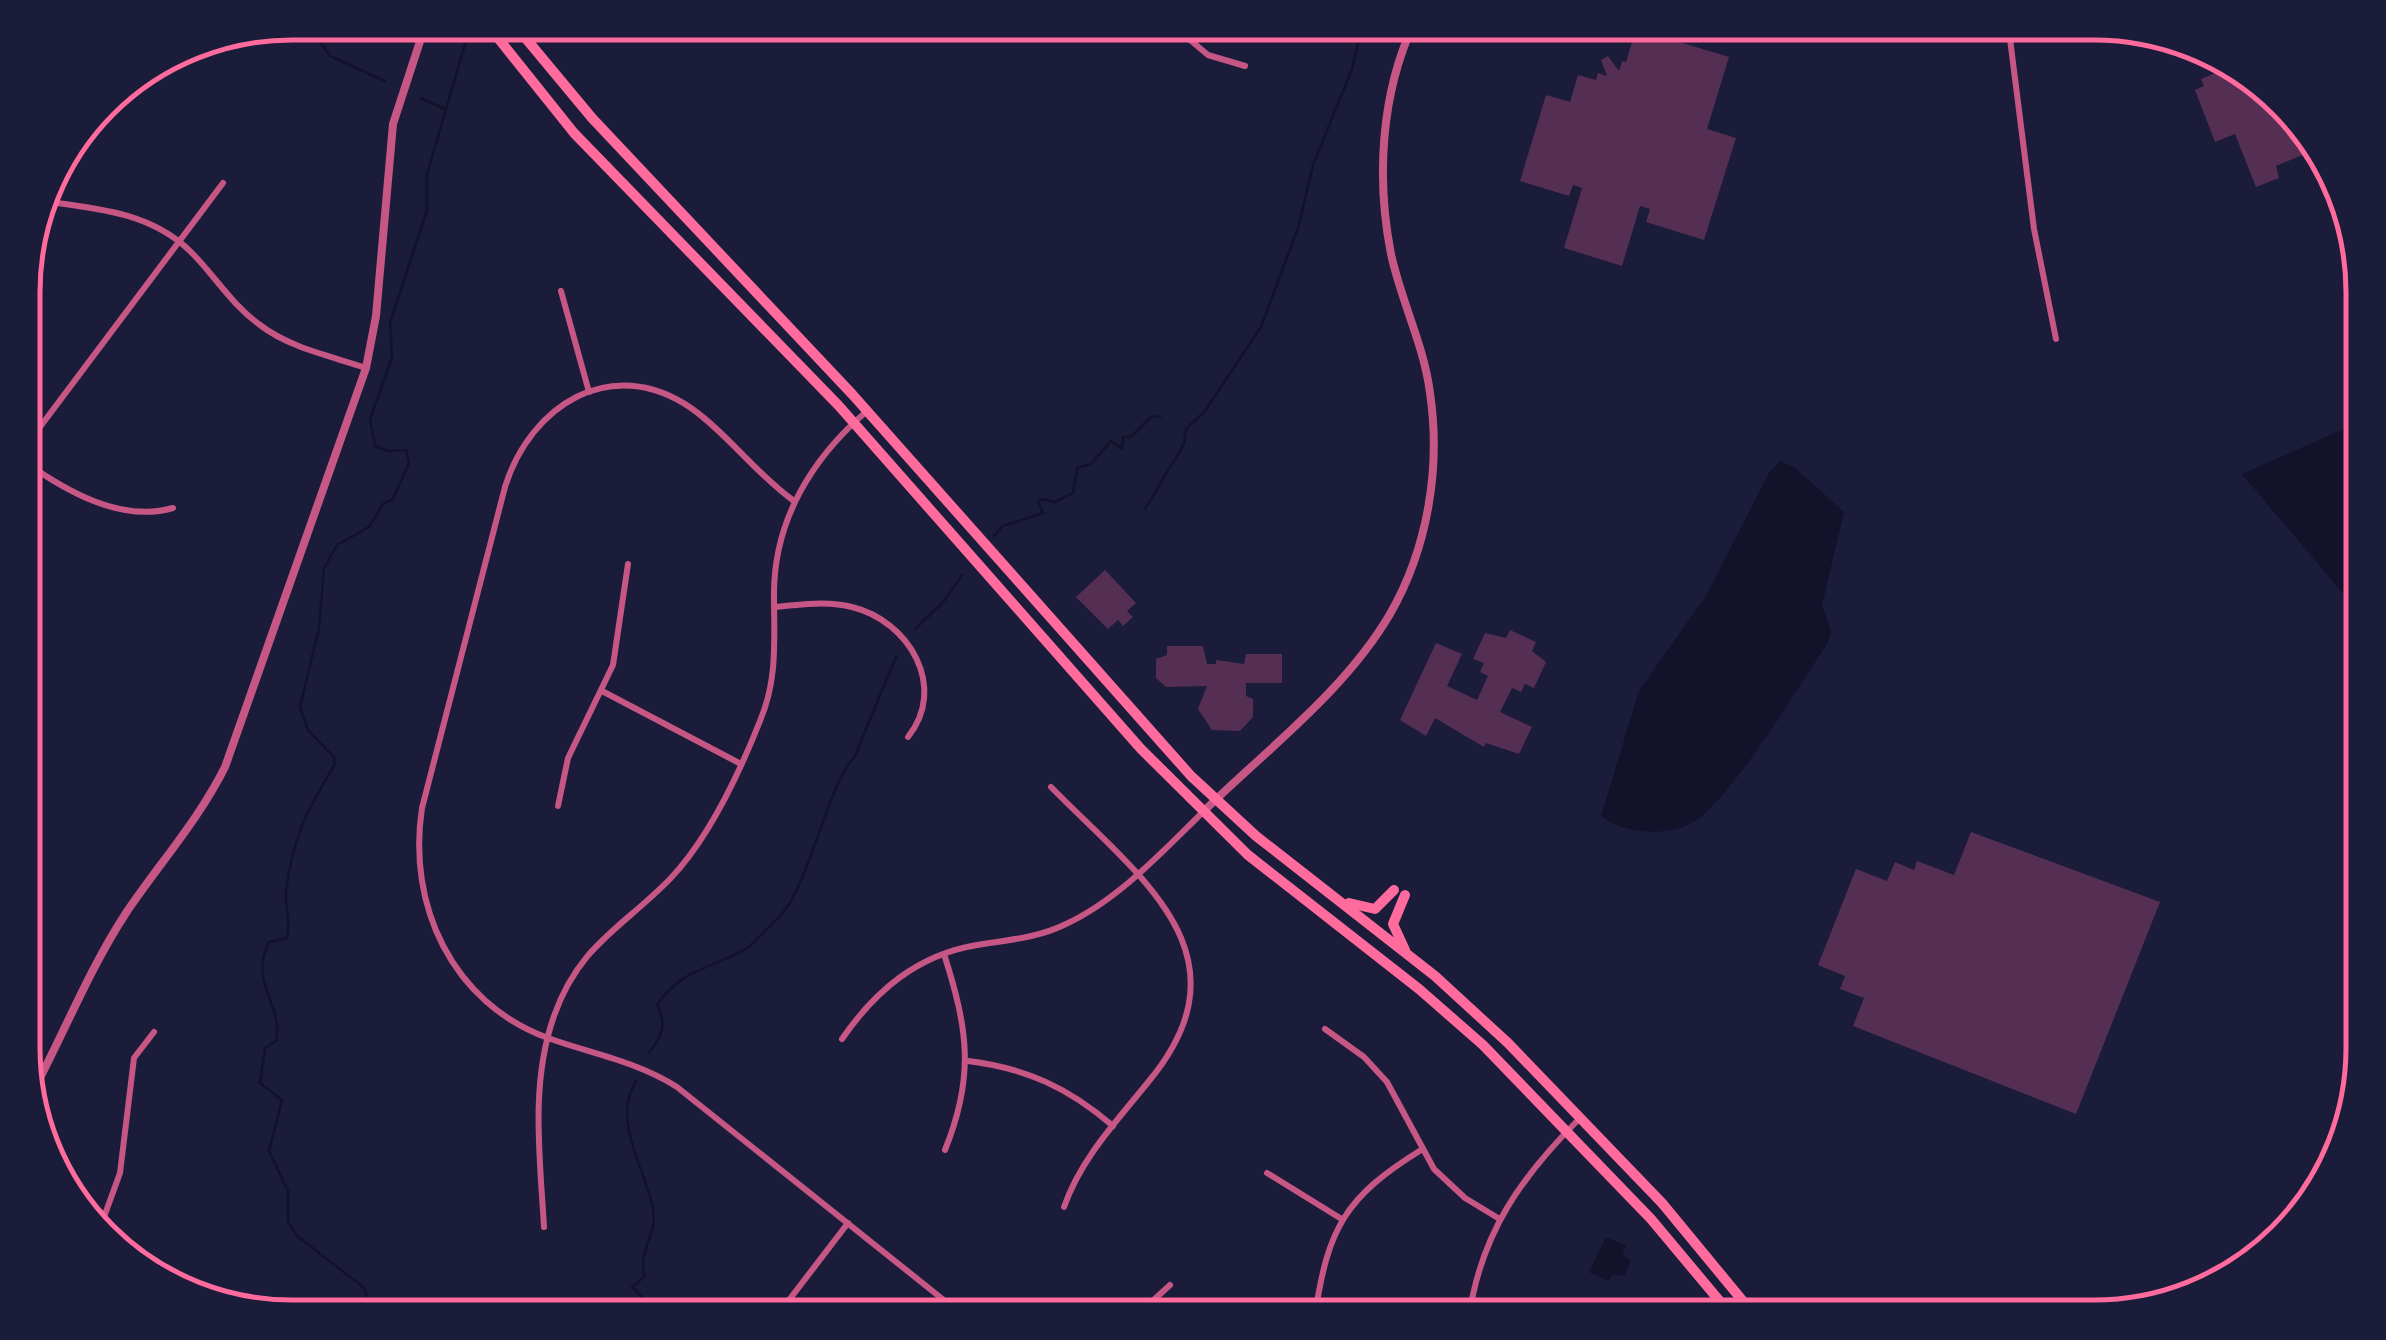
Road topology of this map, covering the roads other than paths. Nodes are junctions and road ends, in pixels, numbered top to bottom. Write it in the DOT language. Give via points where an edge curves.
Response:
graph roads {
  1 [pos="1192,40"];
  2 [pos="1409,40"];
  3 [pos="2010,40"];
  4 [pos="420,41"];
  5 [pos="501,41"];
  6 [pos="529,41"];
  7 [pos="1245,66"];
  8 [pos="223,183"];
  9 [pos="56,203"];
  10 [pos="179,242"];
  11 [pos="561,291"];
  12 [pos="2056,339"];
  13 [pos="366,368"];
  14 [pos="590,392"];
  15 [pos="867,411"];
  16 [pos="853,422"];
  17 [pos="40,427"];
  18 [pos="40,471"];
  19 [pos="794,501"];
  20 [pos="172,508"];
  21 [pos="628,564"];
  22 [pos="774,607"];
  23 [pos="602,692"];
  24 [pos="908,737"];
  25 [pos="741,764"];
  26 [pos="1051,787"];
  27 [pos="1216,799"];
  28 [pos="558,806"];
  29 [pos="1203,812"];
  30 [pos="1136,874"];
  31 [pos="1338,900"];
  32 [pos="944,954"];
  33 [pos="1408,955"];
  34 [pos="1326,1028"];
  35 [pos="154,1032"];
  36 [pos="547,1038"];
  37 [pos="842,1040"];
  38 [pos="968,1062"];
  39 [pos="42,1074"];
  40 [pos="1580,1118"];
  41 [pos="1112,1126"];
  42 [pos="1566,1131"];
  43 [pos="945,1150"];
  44 [pos="1421,1150"];
  45 [pos="1268,1173"];
  46 [pos="1064,1207"];
  47 [pos="105,1216"];
  48 [pos="1340,1218"];
  49 [pos="1498,1218"];
  50 [pos="848,1224"];
  51 [pos="544,1227"];
  52 [pos="1170,1285"];
  53 [pos="1318,1299"];
  54 [pos="1473,1299"];
  55 [pos="1718,1299"];
  56 [pos="1742,1299"];
  57 [pos="789,1300"];
  58 [pos="940,1300"];
  59 [pos="1155,1300"];
  1 -- 7 [label="street" via="1208,54"];
  2 -- 27 [label="street" via="1389,108 1382,170 1391,254 1430,388 1428,510 1405,583 1372,643"];
  3 -- 12 [label="street" via="2034,230"];
  4 -- 13 [label="street" via="393,124"];
  5 -- 16 [label="main road" via="574,133"];
  6 -- 15 [label="main road" via="592,118"];
  8 -- 10 [label="street"];
  9 -- 10 [label="street" via="128,215"];
  10 -- 13 [label="street" via="262,327"];
  10 -- 17 [label="street"];
  11 -- 14 [label="street"];
  13 -- 39 [label="street" via="224,767 197,818 100,957"];
  14 -- 19 [label="street" via="633,387 679,400"];
  14 -- 36 [label="street" via="544,417 514,458 418,831 423,898 447,955 506,1018"];
  15 -- 16 [label="street"];
  15 -- 27 [label="main road"];
  16 -- 19 [label="street"];
  16 -- 29 [label="main road"];
  18 -- 20 [label="street" via="77,494 135,513"];
  19 -- 22 [label="street" via="779,543"];
  21 -- 23 [label="street" via="616,652"];
  22 -- 24 [label="street" via="852,606 898,632 926,690 925,711"];
  22 -- 25 [label="street" via="772,681"];
  23 -- 25 [label="street"];
  23 -- 28 [label="street" via="568,758"];
  25 -- 36 [label="street" via="686,860 587,955"];
  26 -- 30 [label="street"];
  27 -- 29 [label="street"];
  27 -- 31 [label="main road"];
  29 -- 30 [label="street"];
  29 -- 42 [label="main road" via="1430,998"];
  30 -- 32 [label="street" via="1065,925"];
  30 -- 41 [label="street" via="1182,933 1192,964 1192,999 1177,1046"];
  31 -- 33 [label="main road"];
  31 -- 33 [label="main road" via="1372,909 1399,893 1393,924"];
  32 -- 37 [label="street" via="891,982"];
  32 -- 38 [label="street"];
  33 -- 40 [label="main road"];
  34 -- 44 [label="street" via="1387,1082"];
  35 -- 47 [label="street" via="134,1058 120,1173"];
  36 -- 50 [label="street" via="657,1074"];
  36 -- 51 [label="street" via="538,1088"];
  38 -- 41 [label="street" via="1039,1076"];
  38 -- 43 [label="street"];
  40 -- 42 [label="street"];
  40 -- 56 [label="main road"];
  41 -- 46 [label="street" via="1080,1170"];
  42 -- 49 [label="street"];
  42 -- 55 [label="main road"];
  44 -- 48 [label="street" via="1368,1186"];
  44 -- 49 [label="street" via="1449,1184"];
  45 -- 48 [label="street"];
  48 -- 53 [label="street"];
  49 -- 54 [label="street"];
  50 -- 57 [label="street"];
  50 -- 58 [label="street"];
  52 -- 59 [label="street"];
}
